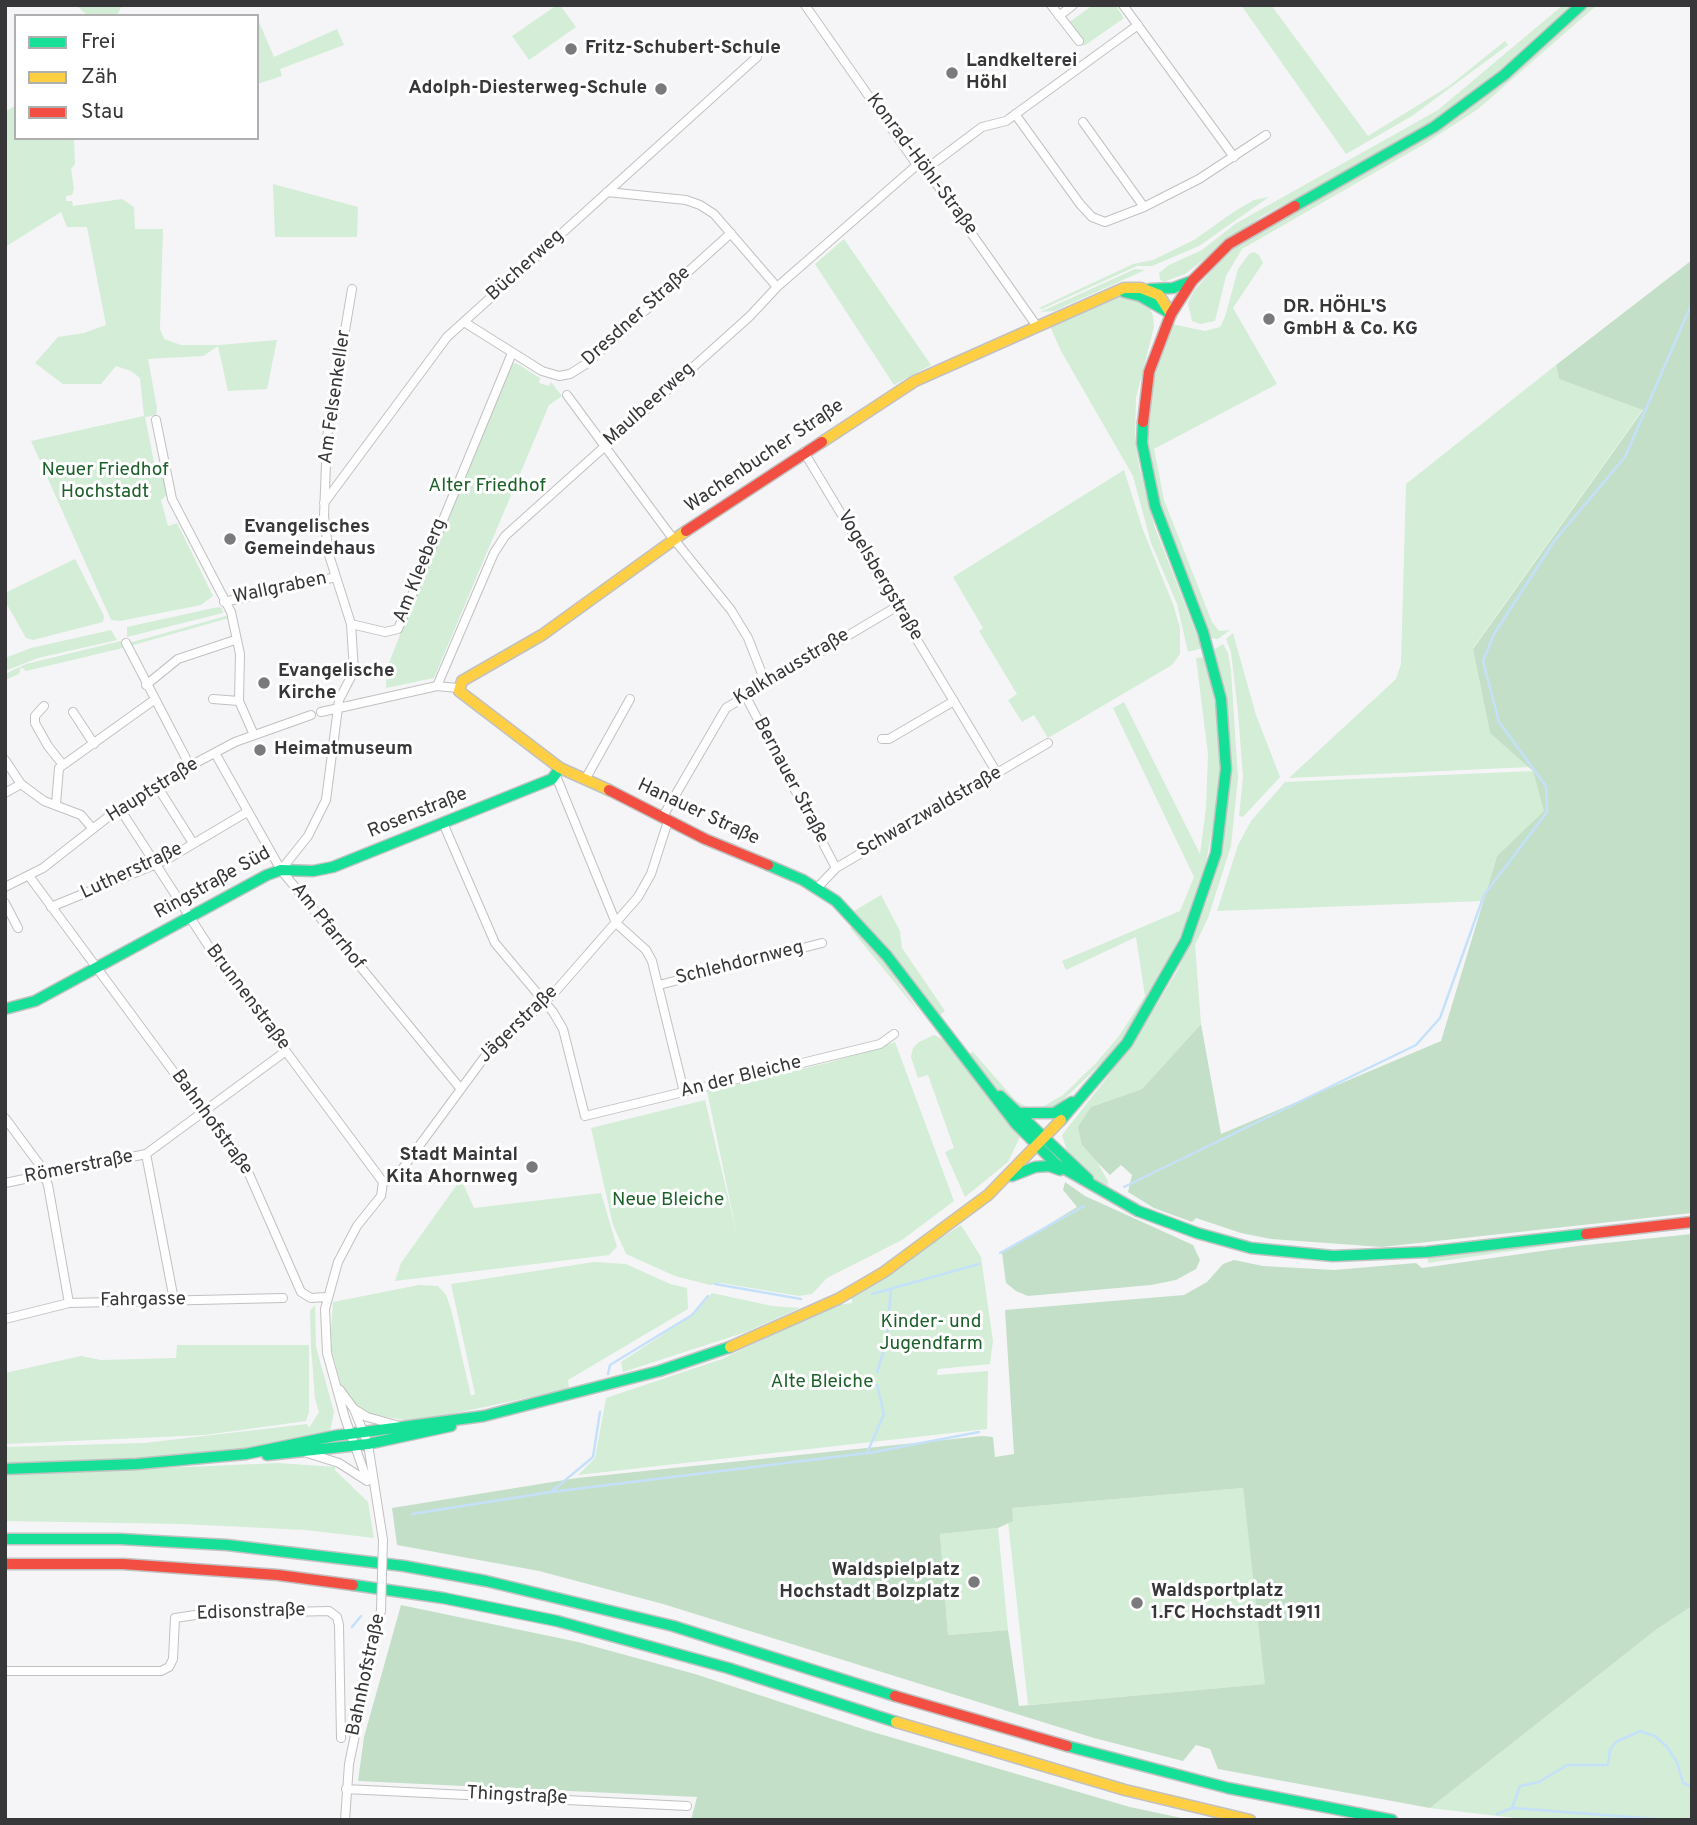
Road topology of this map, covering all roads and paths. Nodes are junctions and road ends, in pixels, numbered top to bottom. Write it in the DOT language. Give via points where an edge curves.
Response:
graph roads {
  1 [pos="805,5"];
  2 [pos="1051,5"];
  3 [pos="1073,5"];
  4 [pos="1123,5"];
  5 [pos="1581,5"];
  6 [pos="1059,16"];
  7 [pos="1138,25"];
  8 [pos="1079,41"];
  9 [pos="758,57"];
  10 [pos="1015,114"];
  11 [pos="1083,122"];
  12 [pos="1266,135"];
  13 [pos="1234,157"];
  14 [pos="917,165"];
  15 [pos="926,169"];
  16 [pos="607,192"];
  17 [pos="1144,207"];
  18 [pos="731,233"];
  19 [pos="1192,281"];
  20 [pos="777,287"];
  21 [pos="352,289"];
  22 [pos="1148,289"];
  23 [pos="1112,292"];
  24 [pos="1171,314"];
  25 [pos="464,322"];
  26 [pos="1036,325"];
  27 [pos="512,353"];
  28 [pos="567,395"];
  29 [pos="156,420"];
  30 [pos="605,445"];
  31 [pos="804,452"];
  32 [pos="324,503"];
  33 [pos="675,539"];
  34 [pos="336,577"];
  35 [pos="224,602"];
  36 [pos="896,607"];
  37 [pos="351,624"];
  38 [pos="235,640"];
  39 [pos="126,643"];
  40 [pos="766,684"];
  41 [pos="146,685"];
  42 [pos="437,686"];
  43 [pos="458,688"];
  44 [pos="745,695"];
  45 [pos="213,699"];
  46 [pos="630,699"];
  47 [pos="154,700"];
  48 [pos="239,701"];
  49 [pos="954,701"];
  50 [pos="44,706"];
  51 [pos="338,707"];
  52 [pos="74,712"];
  53 [pos="321,712"];
  54 [pos="311,715"];
  55 [pos="254,735"];
  56 [pos="882,739"];
  57 [pos="1048,743"];
  58 [pos="93,744"];
  59 [pos="215,753"];
  60 [pos="5,760"];
  61 [pos="63,765"];
  62 [pos="190,766"];
  63 [pos="558,772"];
  64 [pos="997,773"];
  65 [pos="586,778"];
  66 [pos="21,784"];
  67 [pos="158,786"];
  68 [pos="5,793"];
  69 [pos="55,804"];
  70 [pos="120,809"];
  71 [pos="247,812"];
  72 [pos="665,820"];
  73 [pos="443,823"];
  74 [pos="93,829"];
  75 [pos="194,844"];
  76 [pos="156,863"];
  77 [pos="836,868"];
  78 [pos="281,870"];
  79 [pos="29,877"];
  80 [pos="5,887"];
  81 [pos="817,888"];
  82 [pos="5,903"];
  83 [pos="51,907"];
  84 [pos="190,917"];
  85 [pos="616,923"];
  86 [pos="18,929"];
  87 [pos="822,943"];
  88 [pos="97,968"];
  89 [pos="659,985"];
  90 [pos="544,1002"];
  91 [pos="5,1009"];
  92 [pos="894,1034"];
  93 [pos="286,1051"];
  94 [pos="985,1082"];
  95 [pos="460,1088"];
  96 [pos="684,1092"];
  97 [pos="1080,1096"];
  98 [pos="203,1112"];
  99 [pos="1020,1113"];
  100 [pos="5,1118"];
  101 [pos="1041,1142"];
  102 [pos="146,1154"];
  103 [pos="1070,1174"];
  104 [pos="44,1175"];
  105 [pos="1004,1180"];
  106 [pos="383,1182"];
  107 [pos="5,1183"];
  108 [pos="1095,1186"];
  109 [pos="1692,1223"];
  110 [pos="326,1297"];
  111 [pos="283,1298"];
  112 [pos="174,1300"];
  113 [pos="69,1303"];
  114 [pos="5,1319"];
  115 [pos="336,1384"];
  116 [pos="354,1409"];
  117 [pos="484,1416"];
  118 [pos="408,1427"];
  119 [pos="363,1433"];
  120 [pos="351,1434"];
  121 [pos="362,1445"];
  122 [pos="307,1453"];
  123 [pos="246,1454"];
  124 [pos="5,1469"];
  125 [pos="367,1480"];
  126 [pos="373,1489"];
  127 [pos="5,1539"];
  128 [pos="5,1564"];
  129 [pos="332,1613"];
  130 [pos="5,1671"];
  131 [pos="341,1738"];
  132 [pos="346,1789"];
  133 [pos="687,1806"];
  134 [pos="345,1820"];
  135 [pos="1250,1820"];
  136 [pos="1392,1820"];
  1 -- 14 [label="street, Konrad-Höhl-Straße"];
  2 -- 6 [label="street"];
  3 -- 6 [label="street"];
  4 -- 7 [label="street"];
  5 -- 19 [label="main road" via="1468,103 1385,157 1258,225 1219,253"];
  6 -- 8 [label="street"];
  7 -- 10 [label="street"];
  7 -- 13 [label="street"];
  9 -- 16 [label="street, Bücherweg"];
  10 -- 15 [label="street" via="982,127"];
  10 -- 17 [label="street" via="1092,217 1111,221"];
  11 -- 17 [label="street"];
  12 -- 13 [label="street"];
  13 -- 17 [label="street"];
  14 -- 15 [label="street, Konrad-Höhl-Straße"];
  14 -- 20 [label="street, Maulbeerweg"];
  15 -- 26 [label="street, Konrad-Höhl-Straße"];
  16 -- 18 [label="street" via="695,203 714,214"];
  16 -- 25 [label="street, Bücherweg"];
  18 -- 20 [label="street"];
  18 -- 27 [label="street, Dresdner Straße" via="577,371 549,374"];
  19 -- 22 [label="main road, Wachenbucher Straße"];
  19 -- 24 [label="main road"];
  20 -- 30 [label="street, Maulbeerweg"];
  21 -- 32 [label="street, Am Felsenkeller" via="327,436"];
  22 -- 23 [label="main road, Wachenbucher Straße"];
  22 -- 24 [label="main road" via="1164,299"];
  23 -- 24 [label="main road" via="1140,296"];
  23 -- 26 [label="main road, Wachenbucher Straße"];
  24 -- 97 [label="main road" via="1145,390 1143,453 1155,506 1217,681 1226,749 1226,794 1210,877 1186,940 1153,1004"];
  25 -- 27 [label="street, Dresdner Straße"];
  25 -- 32 [label="street, Bücherweg" via="435,353"];
  26 -- 31 [label="main road, Wachenbucher Straße" via="915,381"];
  27 -- 37 [label="street, Am Kleeberg" via="398,629 385,632"];
  28 -- 30 [label="street"];
  29 -- 35 [label="street" via="172,499"];
  30 -- 33 [label="street"];
  30 -- 42 [label="street, Maulbeerweg" via="499,543"];
  31 -- 33 [label="main road, Wachenbucher Straße"];
  31 -- 36 [label="street, Vogelsbergstraße"];
  32 -- 34 [label="street, Am Felsenkeller"];
  33 -- 40 [label="street" via="736,618"];
  33 -- 43 [label="main road, Wachenbucher Straße" via="542,635 462,681"];
  34 -- 35 [label="street, Wallgraben"];
  34 -- 37 [label="street, Am Felsenkeller"];
  35 -- 38 [label="street" via="231,612"];
  36 -- 40 [label="street, Kalkhausstraße"];
  36 -- 49 [label="street, Vogelsbergstraße"];
  37 -- 51 [label="street, Am Felsenkeller" via="354,671"];
  38 -- 41 [label="street" via="187,654"];
  38 -- 48 [label="street" via="240,658"];
  39 -- 41 [label="street"];
  40 -- 44 [label="street, Kalkhausstraße"];
  41 -- 47 [label="street"];
  42 -- 43 [label="street"];
  42 -- 51 [label="street"];
  43 -- 63 [label="main road, Hanauer Straße" via="466,700 554,761"];
  44 -- 72 [label="street, Kalkhausstraße" via="722,713"];
  44 -- 77 [label="street, Bernauer Straße"];
  45 -- 48 [label="street"];
  46 -- 65 [label="street"];
  47 -- 58 [label="street"];
  47 -- 62 [label="street"];
  48 -- 55 [label="street"];
  49 -- 56 [label="street"];
  49 -- 64 [label="street, Vogelsbergstraße"];
  50 -- 61 [label="street" via="35,723"];
  51 -- 53 [label="street"];
  51 -- 78 [label="street, Ringstraße Süd" via="326,800 308,836"];
  52 -- 58 [label="street"];
  54 -- 55 [label="street, Hauptstraße"];
  55 -- 59 [label="street, Hauptstraße"];
  57 -- 64 [label="street, Schwarzwaldstraße"];
  58 -- 61 [label="street"];
  59 -- 62 [label="street, Hauptstraße"];
  59 -- 71 [label="street, Am Pfarrhof"];
  60 -- 66 [label="street"];
  61 -- 69 [label="street"];
  62 -- 67 [label="street, Hauptstraße"];
  63 -- 65 [label="main road, Hanauer Straße"];
  63 -- 73 [label="main road, Rosenstraße"];
  63 -- 85 [label="street"];
  64 -- 77 [label="street, Schwarzwaldstraße"];
  65 -- 72 [label="main road, Hanauer Straße"];
  66 -- 68 [label="street"];
  66 -- 69 [label="street"];
  67 -- 70 [label="street, Hauptstraße"];
  67 -- 75 [label="street"];
  69 -- 74 [label="street" via="80,815"];
  70 -- 74 [label="street, Hauptstraße"];
  70 -- 76 [label="street, Brunnenstraße"];
  71 -- 75 [label="street, Lutherstraße"];
  71 -- 78 [label="street, Am Pfarrhof"];
  72 -- 81 [label="main road, Hanauer Straße"];
  72 -- 85 [label="street, Kalkhausstraße" via="647,883"];
  73 -- 78 [label="main road, Rosenstraße" via="327,869"];
  73 -- 90 [label="street" via="495,943"];
  74 -- 79 [label="street, Hauptstraße"];
  75 -- 76 [label="street, Lutherstraße"];
  76 -- 83 [label="street, Lutherstraße"];
  76 -- 84 [label="street, Brunnenstraße"];
  77 -- 81 [label="street, Schwarzwaldstraße"];
  78 -- 84 [label="main road, Ringstraße Süd"];
  78 -- 95 [label="street, Am Pfarrhof"];
  79 -- 80 [label="street, Hauptstraße"];
  79 -- 83 [label="street, Bahnhofstraße"];
  81 -- 94 [label="main road, Hanauer Straße" via="848,912 887,956"];
  82 -- 86 [label="street"];
  83 -- 88 [label="street, Bahnhofstraße"];
  84 -- 88 [label="main road, Ringstraße Süd"];
  84 -- 93 [label="street, Brunnenstraße"];
  85 -- 89 [label="street" via="648,954"];
  85 -- 90 [label="street, Jägerstraße"];
  87 -- 89 [label="street, Schlehdornweg"];
  88 -- 91 [label="main road, Ringstraße Süd" via="35,1001"];
  88 -- 98 [label="street, Bahnhofstraße"];
  89 -- 96 [label="street"];
  90 -- 95 [label="street, Jägerstraße" via="493,1046"];
  90 -- 96 [label="street, An der Bleiche" via="565,1034 585,1116"];
  92 -- 96 [label="street, An der Bleiche" via="880,1044"];
  93 -- 98 [label="street, Römerstraße"];
  93 -- 106 [label="street, Brunnenstraße"];
  94 -- 99 [label="main road, Hanauer Straße"];
  94 -- 101 [label="main road, Hanauer Straße" via="1016,1124"];
  95 -- 106 [label="street, Jägerstraße" via="397,1176"];
  97 -- 99 [label="main road" via="1054,1113"];
  97 -- 101 [label="main road"];
  98 -- 102 [label="street, Römerstraße"];
  98 -- 110 [label="street, Bahnhofstraße" via="252,1179 301,1292 311,1298"];
  99 -- 101 [label="main road, Hanauer Straße"];
  100 -- 104 [label="street"];
  101 -- 103 [label="main road"];
  101 -- 105 [label="main road"];
  101 -- 108 [label="main road"];
  102 -- 104 [label="street, Römerstraße"];
  102 -- 112 [label="street"];
  103 -- 105 [label="main road" via="1042,1166"];
  103 -- 108 [label="main road"];
  104 -- 107 [label="street, Römerstraße"];
  104 -- 113 [label="street"];
  105 -- 117 [label="main road" via="959,1219 884,1272 794,1321 659,1371"];
  106 -- 110 [label="street, Jägerstraße" via="381,1196 345,1249"];
  108 -- 109 [label="main road" via="1130,1207 1182,1228 1251,1248 1310,1256 1426,1252"];
  110 -- 115 [label="street, Bahnhofstraße" via="326,1344"];
  111 -- 112 [label="street, Fahrgasse"];
  112 -- 113 [label="street, Fahrgasse"];
  113 -- 114 [label="street, Fahrgasse"];
  115 -- 116 [label="street, Bahnhofstraße"];
  115 -- 120 [label="street, Bahnhofstraße"];
  116 -- 118 [label="street"];
  116 -- 119 [label="street, Bahnhofstraße"];
  117 -- 118 [label="main road"];
  117 -- 121 [label="main road"];
  118 -- 119 [label="main road"];
  119 -- 120 [label="main road"];
  119 -- 121 [label="street, Bahnhofstraße"];
  120 -- 121 [label="street, Bahnhofstraße"];
  120 -- 123 [label="main road"];
  121 -- 122 [label="main road"];
  121 -- 125 [label="street, Bahnhofstraße"];
  121 -- 126 [label="street, Bahnhofstraße" via="373,1461"];
  122 -- 123 [label="main road"];
  122 -- 125 [label="street, Bahnhofstraße" via="339,1463"];
  123 -- 124 [label="main road"];
  125 -- 126 [label="street, Bahnhofstraße"];
  126 -- 132 [label="street, Bahnhofstraße, bridge" via="383,1540 381,1610"];
  127 -- 136 [label="main road" via="227,1545 390,1564 486,1581 673,1626 1126,1763"];
  128 -- 135 [label="main road" via="137,1565 278,1575 443,1598 557,1621 728,1668 1007,1757"];
  129 -- 130 [label="street, Edisonstraße" via="175,1618 173,1659 161,1671"];
  129 -- 131 [label="street, Bahnhofstraße" via="339,1625"];
  132 -- 133 [label="street, Thingstraße"];
  132 -- 134 [label="street, Bahnhofstraße"];
}
